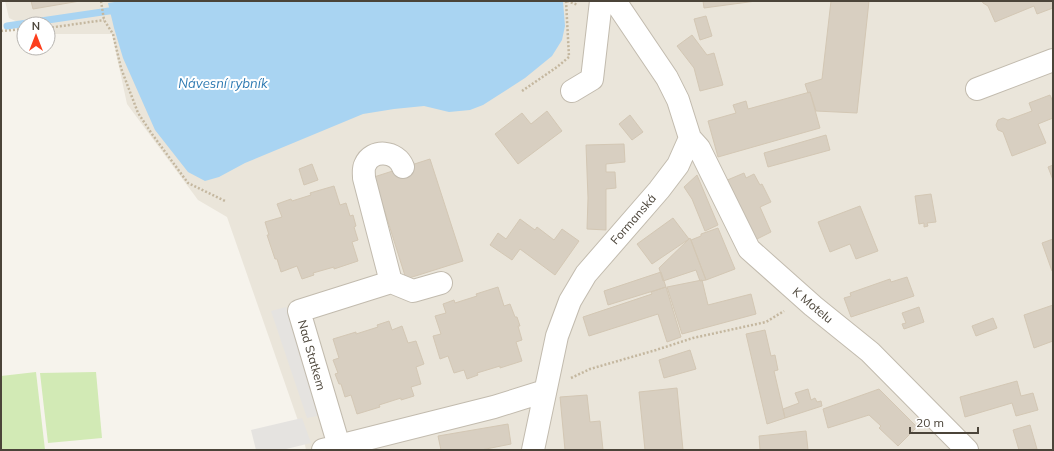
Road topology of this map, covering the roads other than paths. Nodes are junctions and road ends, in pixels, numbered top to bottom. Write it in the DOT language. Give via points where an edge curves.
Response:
graph roads {
  1 [pos="601,1"];
  2 [pos="615,1"];
  3 [pos="1053,60"];
  4 [pos="977,89"];
  5 [pos="572,91"];
  6 [pos="690,138"];
  7 [pos="403,167"];
  8 [pos="391,282"];
  9 [pos="441,283"];
  10 [pos="545,391"];
  11 [pos="331,448"];
  12 [pos="533,450"];
  13 [pos="967,450"];
  1 -- 5 [label="street" via="592,79"];
  2 -- 6 [label="street" via="668,78"];
  3 -- 4 [label="street"];
  6 -- 10 [label="street, Formanská" via="678,166 586,274 570,301 556,336"];
  6 -- 13 [label="street, K Motelu" via="699,148 749,249 870,352"];
  7 -- 8 [label="street" via="401,161 384,153 372,156 364,166 364,178"];
  8 -- 9 [label="street" via="413,291"];
  8 -- 11 [label="street, Nad Statkem" via="299,311"];
  10 -- 11 [label="street, Nad Statkem" via="494,407"];
  10 -- 12 [label="street, Formanská"];
}
